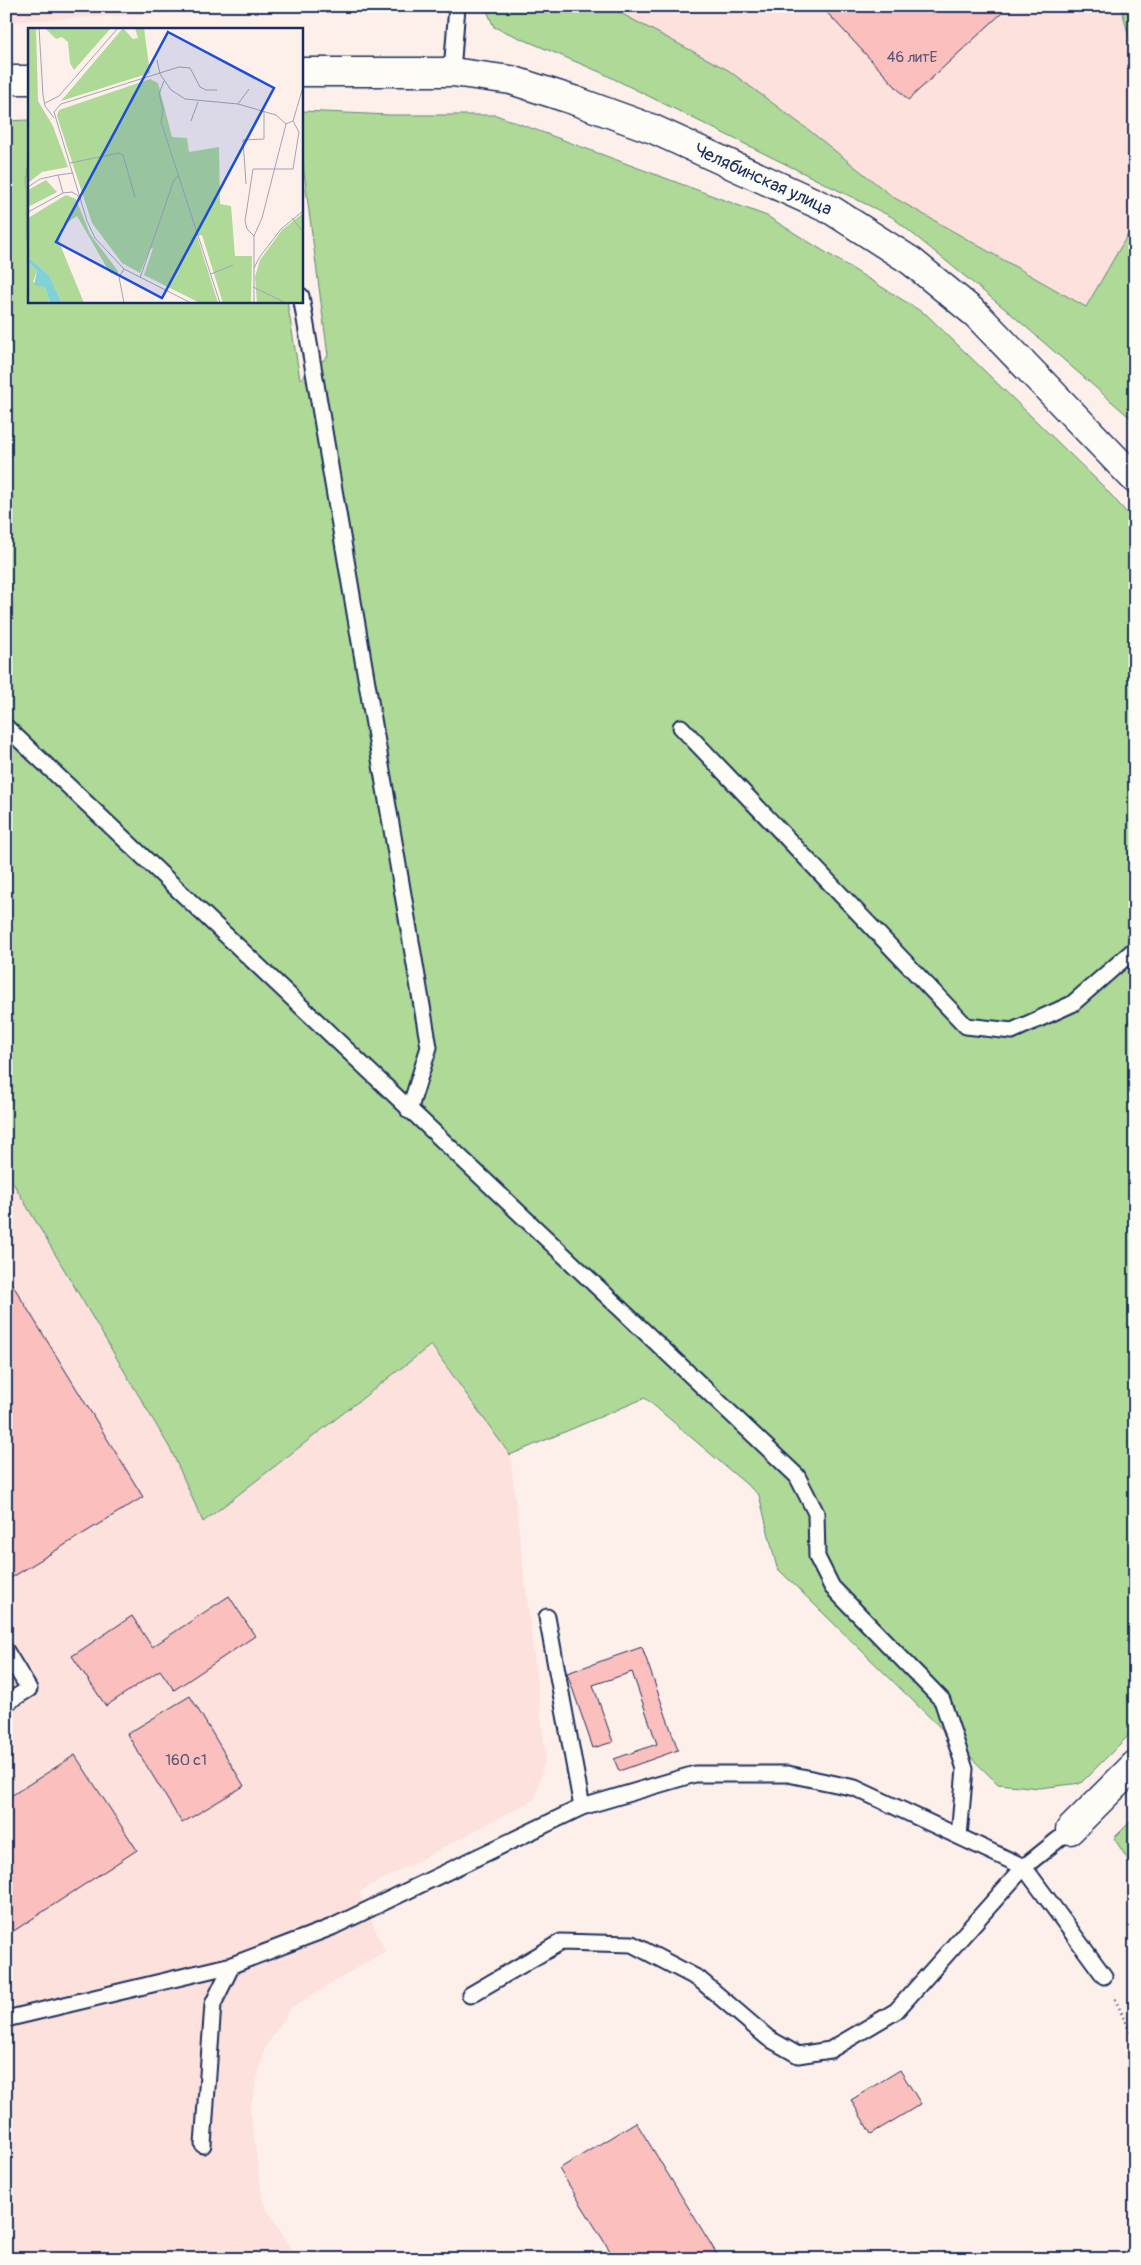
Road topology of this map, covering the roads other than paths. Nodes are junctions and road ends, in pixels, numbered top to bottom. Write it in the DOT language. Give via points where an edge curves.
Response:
graph roads {
  1 [pos="457,6"];
  2 [pos="302,72"];
  3 [pos="452,72"];
  4 [pos="6,80"];
  5 [pos="28,80"];
  6 [pos="302,302"];
  7 [pos="1135,479"];
  8 [pos="681,726"];
  9 [pos="6,727"];
  10 [pos="1135,949"];
  11 [pos="409,1111"];
  12 [pos="547,1617"];
  13 [pos="6,1651"];
  14 [pos="6,1703"];
  15 [pos="1135,1765"];
  16 [pos="582,1807"];
  17 [pos="1070,1830"];
  18 [pos="959,1836"];
  19 [pos="1024,1867"];
  20 [pos="232,1965"];
  21 [pos="1104,1976"];
  22 [pos="470,1995"];
  23 [pos="6,2019"];
  24 [pos="203,2145"];
  1 -- 3 [label="lane"];
  2 -- 3 [label="street, Челябинская улица"];
  3 -- 7 [label="street, Челябинская улица" via="511,80 582,103 653,129 833,211 911,261 977,315"];
  4 -- 5 [label="street"];
  6 -- 11 [label="lane" via="429,1047"];
  8 -- 10 [label="lane" via="966,1026 1012,1031 1072,1004"];
  9 -- 11 [label="lane"];
  11 -- 18 [label="lane" via="797,1476 816,1513 817,1557 832,1587 942,1700 965,1769"];
  12 -- 16 [label="lane"];
  13 -- 14 [label="lane" via="29,1689"];
  15 -- 17 [label="street"];
  16 -- 18 [label="lane" via="695,1774 788,1774 856,1788"];
  16 -- 20 [label="lane" via="332,1927"];
  17 -- 19 [label="lane"];
  18 -- 19 [label="lane"];
  19 -- 21 [label="lane"];
  19 -- 22 [label="lane" via="896,2011 830,2050 798,2054 768,2038 699,1979 632,1944 561,1942"];
  20 -- 23 [label="lane"];
  20 -- 24 [label="lane" via="213,2004"];
}
